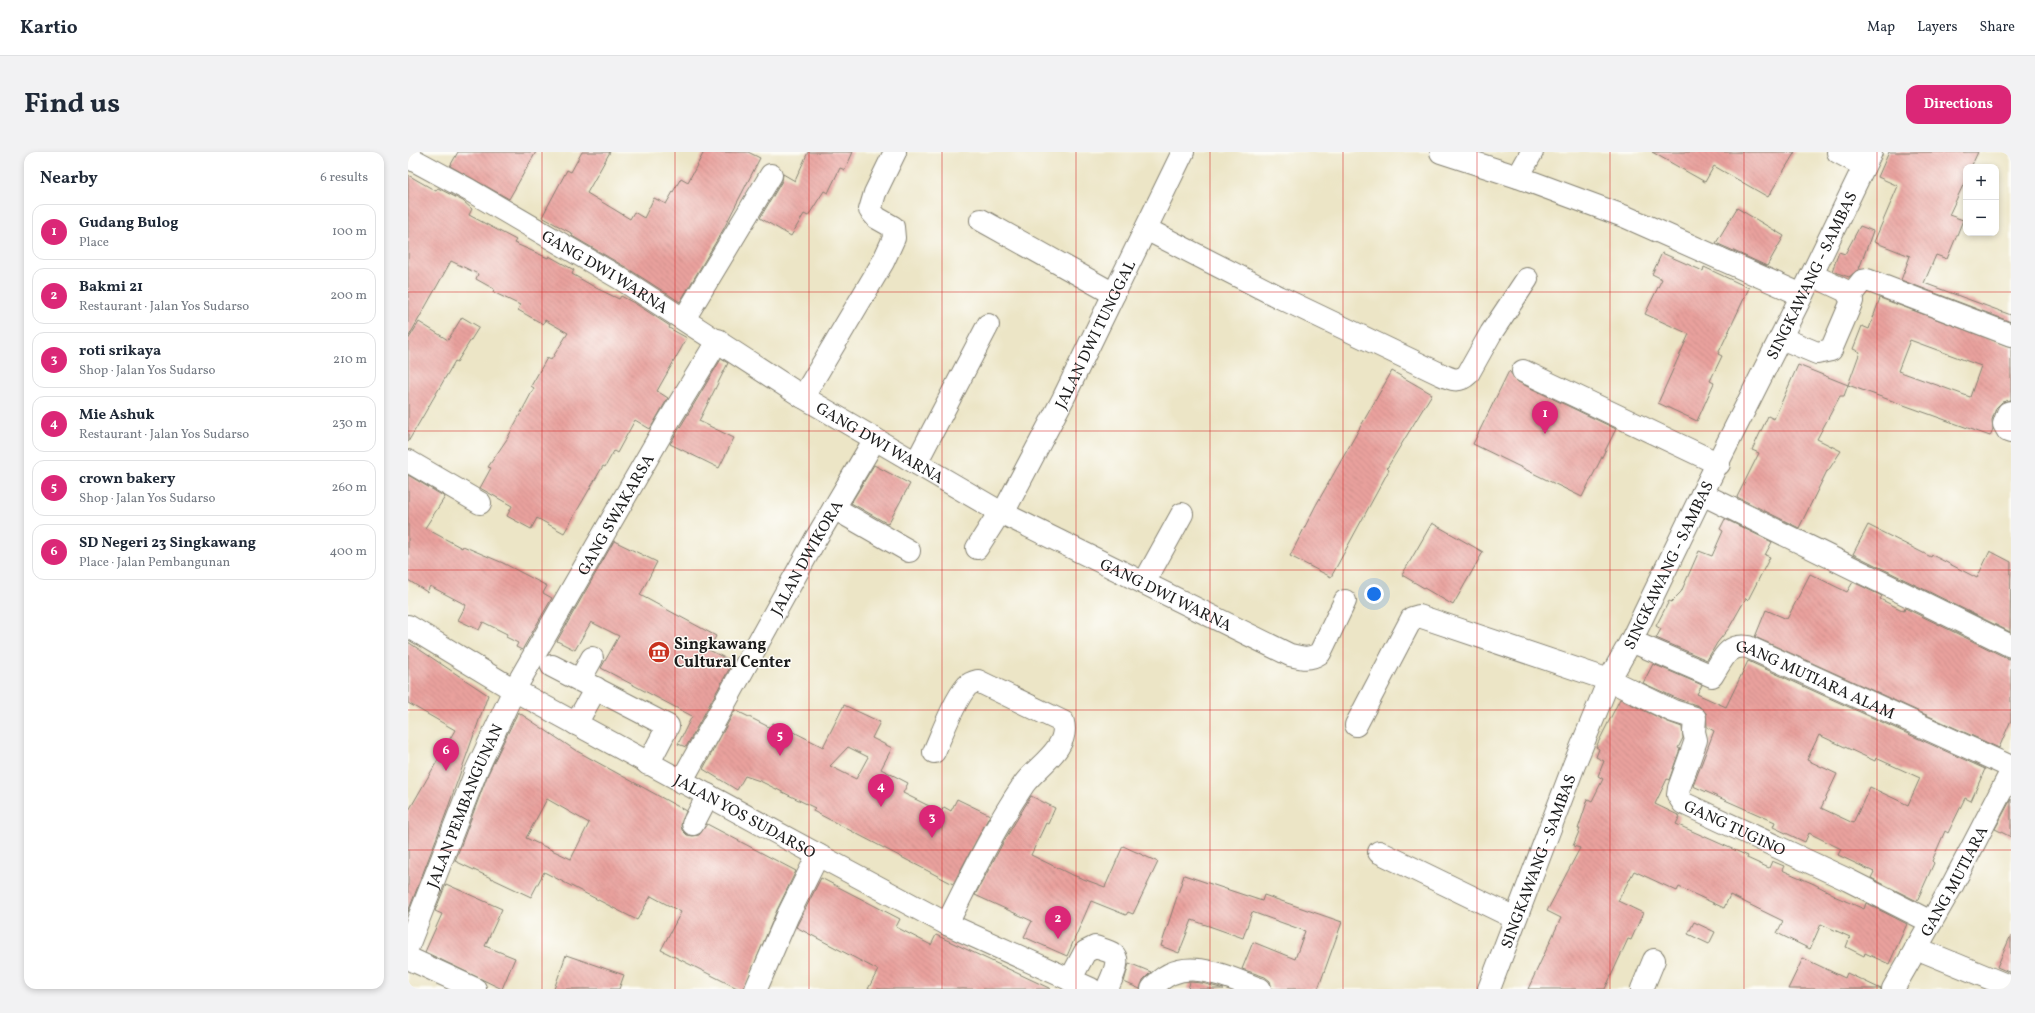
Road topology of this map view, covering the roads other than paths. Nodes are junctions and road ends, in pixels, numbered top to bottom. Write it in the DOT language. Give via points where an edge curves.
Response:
graph roads {
  1 [pos="895,152"];
  2 [pos="1183,152"];
  3 [pos="1441,152"];
  4 [pos="1532,152"];
  5 [pos="1838,152"];
  6 [pos="408,157"];
  7 [pos="1868,159"];
  8 [pos="771,175"];
  9 [pos="1518,177"];
  10 [pos="981,220"];
  11 [pos="1146,229"];
  12 [pos="1812,276"];
  13 [pos="1527,279"];
  14 [pos="1114,294"];
  15 [pos="1802,295"];
  16 [pos="1850,296"];
  17 [pos="684,319"];
  18 [pos="988,325"];
  19 [pos="2011,334"];
  20 [pos="1781,338"];
  21 [pos="718,340"];
  22 [pos="1523,371"];
  23 [pos="803,397"];
  24 [pos="2011,412"];
  25 [pos="2011,432"];
  26 [pos="875,439"];
  27 [pos="408,462"];
  28 [pos="916,463"];
  29 [pos="1719,464"];
  30 [pos="1702,494"];
  31 [pos="480,502"];
  32 [pos="834,508"];
  33 [pos="1001,513"];
  34 [pos="1182,514"];
  35 [pos="977,548"];
  36 [pos="910,551"];
  37 [pos="1144,583"];
  38 [pos="1345,601"];
  39 [pos="408,626"];
  40 [pos="1631,641"];
  41 [pos="2011,646"];
  42 [pos="592,658"];
  43 [pos="552,666"];
  44 [pos="1609,680"];
  45 [pos="588,684"];
  46 [pos="514,690"];
  47 [pos="576,724"];
  48 [pos="1356,725"];
  49 [pos="934,752"];
  50 [pos="648,764"];
  51 [pos="2011,767"];
  52 [pos="2011,772"];
  53 [pos="681,782"];
  54 [pos="708,795"];
  55 [pos="693,824"];
  56 [pos="1379,852"];
  57 [pos="818,855"];
  58 [pos="1515,918"];
  59 [pos="1931,922"];
  60 [pos="947,924"];
  61 [pos="408,946"];
  62 [pos="1916,948"];
  63 [pos="408,958"];
  64 [pos="1654,960"];
  65 [pos="1070,980"];
  66 [pos="2011,987"];
  67 [pos="475,989"];
  68 [pos="756,989"];
  69 [pos="1091,989"];
  70 [pos="1107,989"];
  71 [pos="1152,989"];
  72 [pos="1260,989"];
  73 [pos="1489,989"];
  74 [pos="1642,989"];
  75 [pos="1893,989"];
  1 -- 23 [label="street" via="875,193 870,210 877,218 892,227 894,238 883,262"];
  2 -- 11 [label="street, JALAN DWI TUNGGAL"];
  3 -- 9 [label="street"];
  4 -- 9 [label="street"];
  5 -- 7 [label="street"];
  6 -- 17 [label="street, GANG DWI WARNA" via="621,279"];
  7 -- 12 [label="street, SINGKAWANG - SAMBAS"];
  8 -- 17 [label="street"];
  9 -- 15 [label="street" via="1626,217"];
  10 -- 14 [label="street"];
  11 -- 13 [label="street" via="1286,300 1457,380 1462,380 1468,374 1491,333"];
  11 -- 14 [label="street, JALAN DWI TUNGGAL"];
  12 -- 15 [label="street, SINGKAWANG - SAMBAS"];
  12 -- 16 [label="street" via="1846,291"];
  14 -- 33 [label="street, JALAN DWI TUNGGAL" via="1063,399"];
  15 -- 20 [label="street, SINGKAWANG - SAMBAS"];
  16 -- 19 [label="street" via="1862,281 1867,280"];
  16 -- 20 [label="street" via="1852,301 1831,350 1817,353"];
  17 -- 21 [label="street, GANG DWI WARNA"];
  18 -- 28 [label="street"];
  20 -- 29 [label="street, SINGKAWANG - SAMBAS"];
  21 -- 23 [label="street, GANG DWI WARNA"];
  21 -- 46 [label="street, GANG SWAKARSA"];
  22 -- 29 [label="street"];
  23 -- 26 [label="street, GANG DWI WARNA"];
  24 -- 25 [label="street" via="2008,413 2004,424"];
  26 -- 28 [label="street, GANG DWI WARNA"];
  26 -- 32 [label="street, JALAN DWIKORA"];
  27 -- 31 [label="street"];
  28 -- 33 [label="street, GANG DWI WARNA"];
  29 -- 30 [label="street, SINGKAWANG - SAMBAS"];
  30 -- 40 [label="street, SINGKAWANG - SAMBAS"];
  30 -- 41 [label="street"];
  32 -- 36 [label="street"];
  32 -- 53 [label="street, JALAN DWIKORA"];
  33 -- 35 [label="street, JALAN DWI TUNGGAL"];
  33 -- 37 [label="street, GANG DWI WARNA"];
  34 -- 37 [label="street"];
  37 -- 38 [label="street, GANG DWI WARNA" via="1290,655 1305,658 1320,653"];
  39 -- 46 [label="street, JALAN YOS SUDARSO"];
  40 -- 44 [label="street, SINGKAWANG - SAMBAS"];
  40 -- 51 [label="street, GANG MUTIARA ALAM" via="1712,676 1730,650 1739,645 1748,647"];
  42 -- 45 [label="street"];
  43 -- 45 [label="street"];
  44 -- 48 [label="street" via="1419,616 1412,618"];
  44 -- 58 [label="street, SINGKAWANG - SAMBAS"];
  44 -- 59 [label="street, GANG TUGINO" via="1673,711 1695,718 1696,740 1678,795 1683,803"];
  45 -- 47 [label="street"];
  45 -- 50 [label="street" via="668,726"];
  46 -- 47 [label="street, JALAN YOS SUDARSO"];
  46 -- 61 [label="street, JALAN PEMBANGUNAN" via="477,769"];
  47 -- 50 [label="street, JALAN YOS SUDARSO"];
  49 -- 60 [label="street" via="957,704 972,682 978,681 1063,722 1065,729 1052,755 1024,785 994,831"];
  50 -- 53 [label="street, JALAN YOS SUDARSO"];
  52 -- 59 [label="street, GANG MUTIARA"];
  53 -- 54 [label="street, JALAN YOS SUDARSO"];
  54 -- 55 [label="street"];
  54 -- 57 [label="street, JALAN YOS SUDARSO"];
  56 -- 58 [label="street"];
  57 -- 60 [label="street, JALAN YOS SUDARSO"];
  57 -- 68 [label="street" via="788,915"];
  58 -- 73 [label="street, SINGKAWANG - SAMBAS"];
  59 -- 62 [label="street, GANG MUTIARA"];
  60 -- 65 [label="street, JALAN YOS SUDARSO"];
  62 -- 66 [label="street"];
  62 -- 75 [label="street, GANG MUTIARA"];
  63 -- 67 [label="street"];
  64 -- 74 [label="street"];
  65 -- 69 [label="street, JALAN YOS SUDARSO"];
  65 -- 70 [label="street" via="1085,952 1095,947 1113,954 1116,959"];
  71 -- 72 [label="street" via="1168,974 1200,968"];
}
